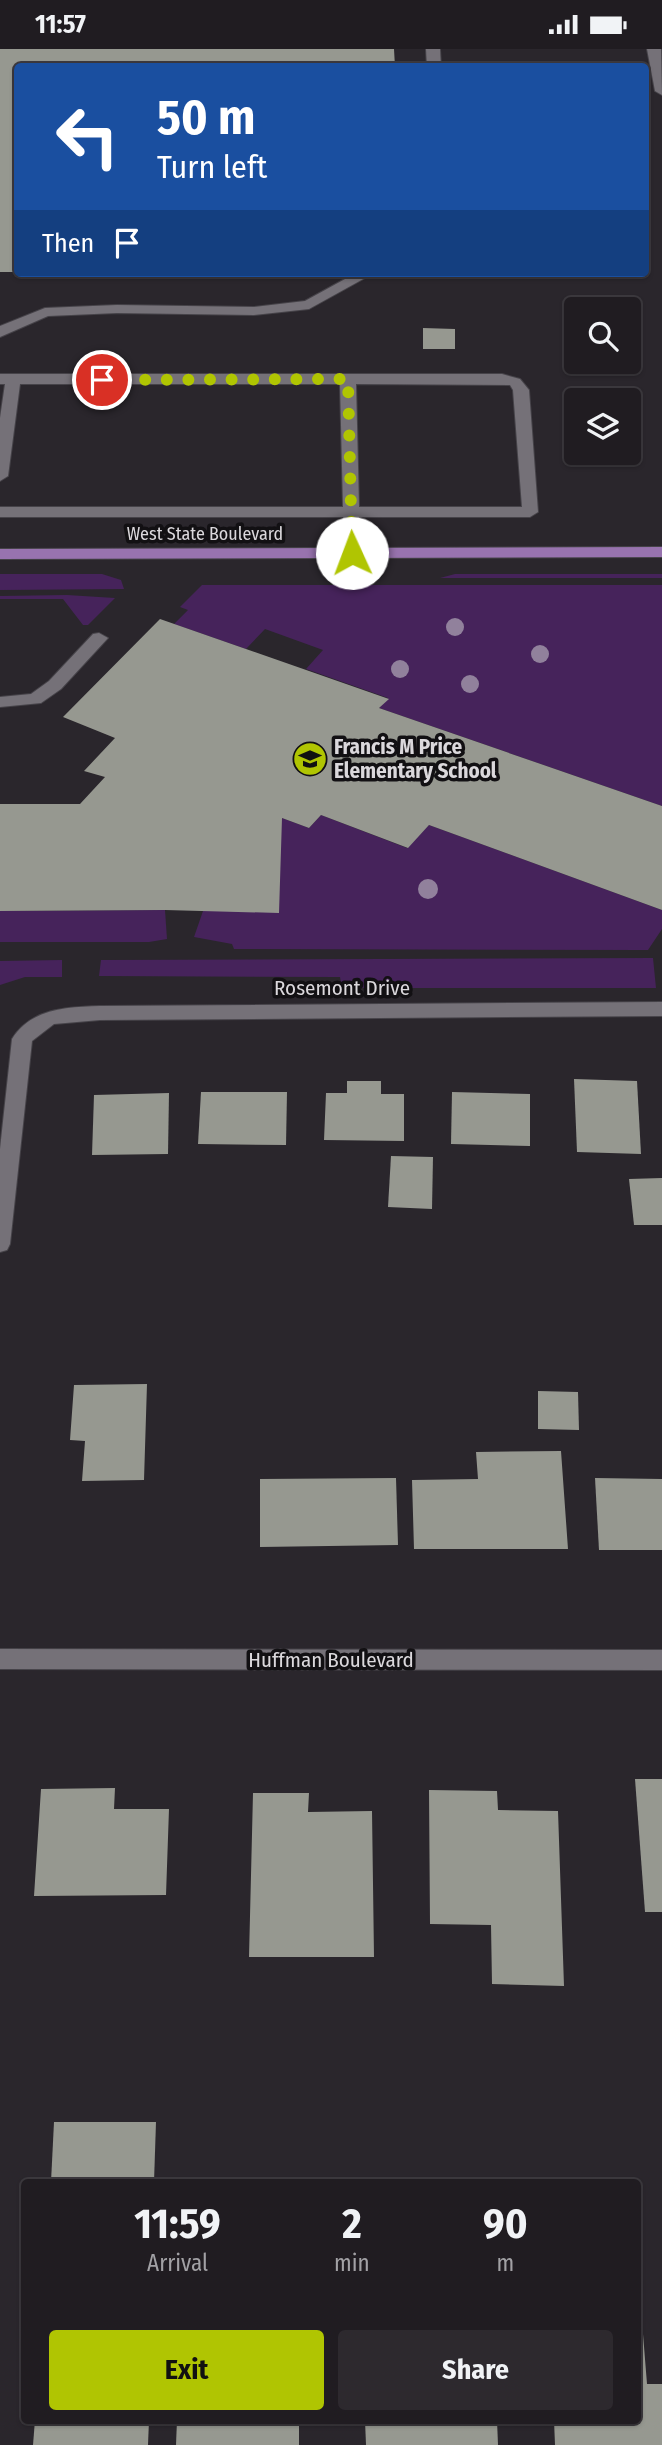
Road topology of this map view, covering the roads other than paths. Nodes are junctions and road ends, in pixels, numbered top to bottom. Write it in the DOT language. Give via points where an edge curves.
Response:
graph roads {
  1 [pos="654,49"];
  2 [pos="662,91"];
  3 [pos="360,277"];
  4 [pos="0,333"];
  5 [pos="348,379"];
  6 [pos="6,380"];
  7 [pos="0,476"];
  8 [pos="0,512"];
  9 [pos="351,512"];
  10 [pos="662,552"];
  11 [pos="352,553"];
  12 [pos="0,554"];
  13 [pos="99,638"];
  14 [pos="0,702"];
  15 [pos="662,1009"];
  16 [pos="0,1244"];
  17 [pos="0,1659"];
  18 [pos="662,1660"];
  1 -- 2 [label="street"];
  3 -- 4 [label="street" via="309,305 254,311 45,312"];
  5 -- 6 [label="street"];
  5 -- 9 [label="street"];
  5 -- 9 [label="street" via="502,379 515,383 521,390 530,512"];
  6 -- 7 [label="street"];
  8 -- 9 [label="street"];
  9 -- 11 [label="street"];
  10 -- 11 [label="main road, West State Boulevard"];
  11 -- 12 [label="main road, West State Boulevard"];
  13 -- 14 [label="street" via="55,685 35,699"];
  15 -- 16 [label="street, Rosemont Drive" via="100,1013 42,1020 22,1039"];
  17 -- 18 [label="street, Huffman Boulevard"];
}
